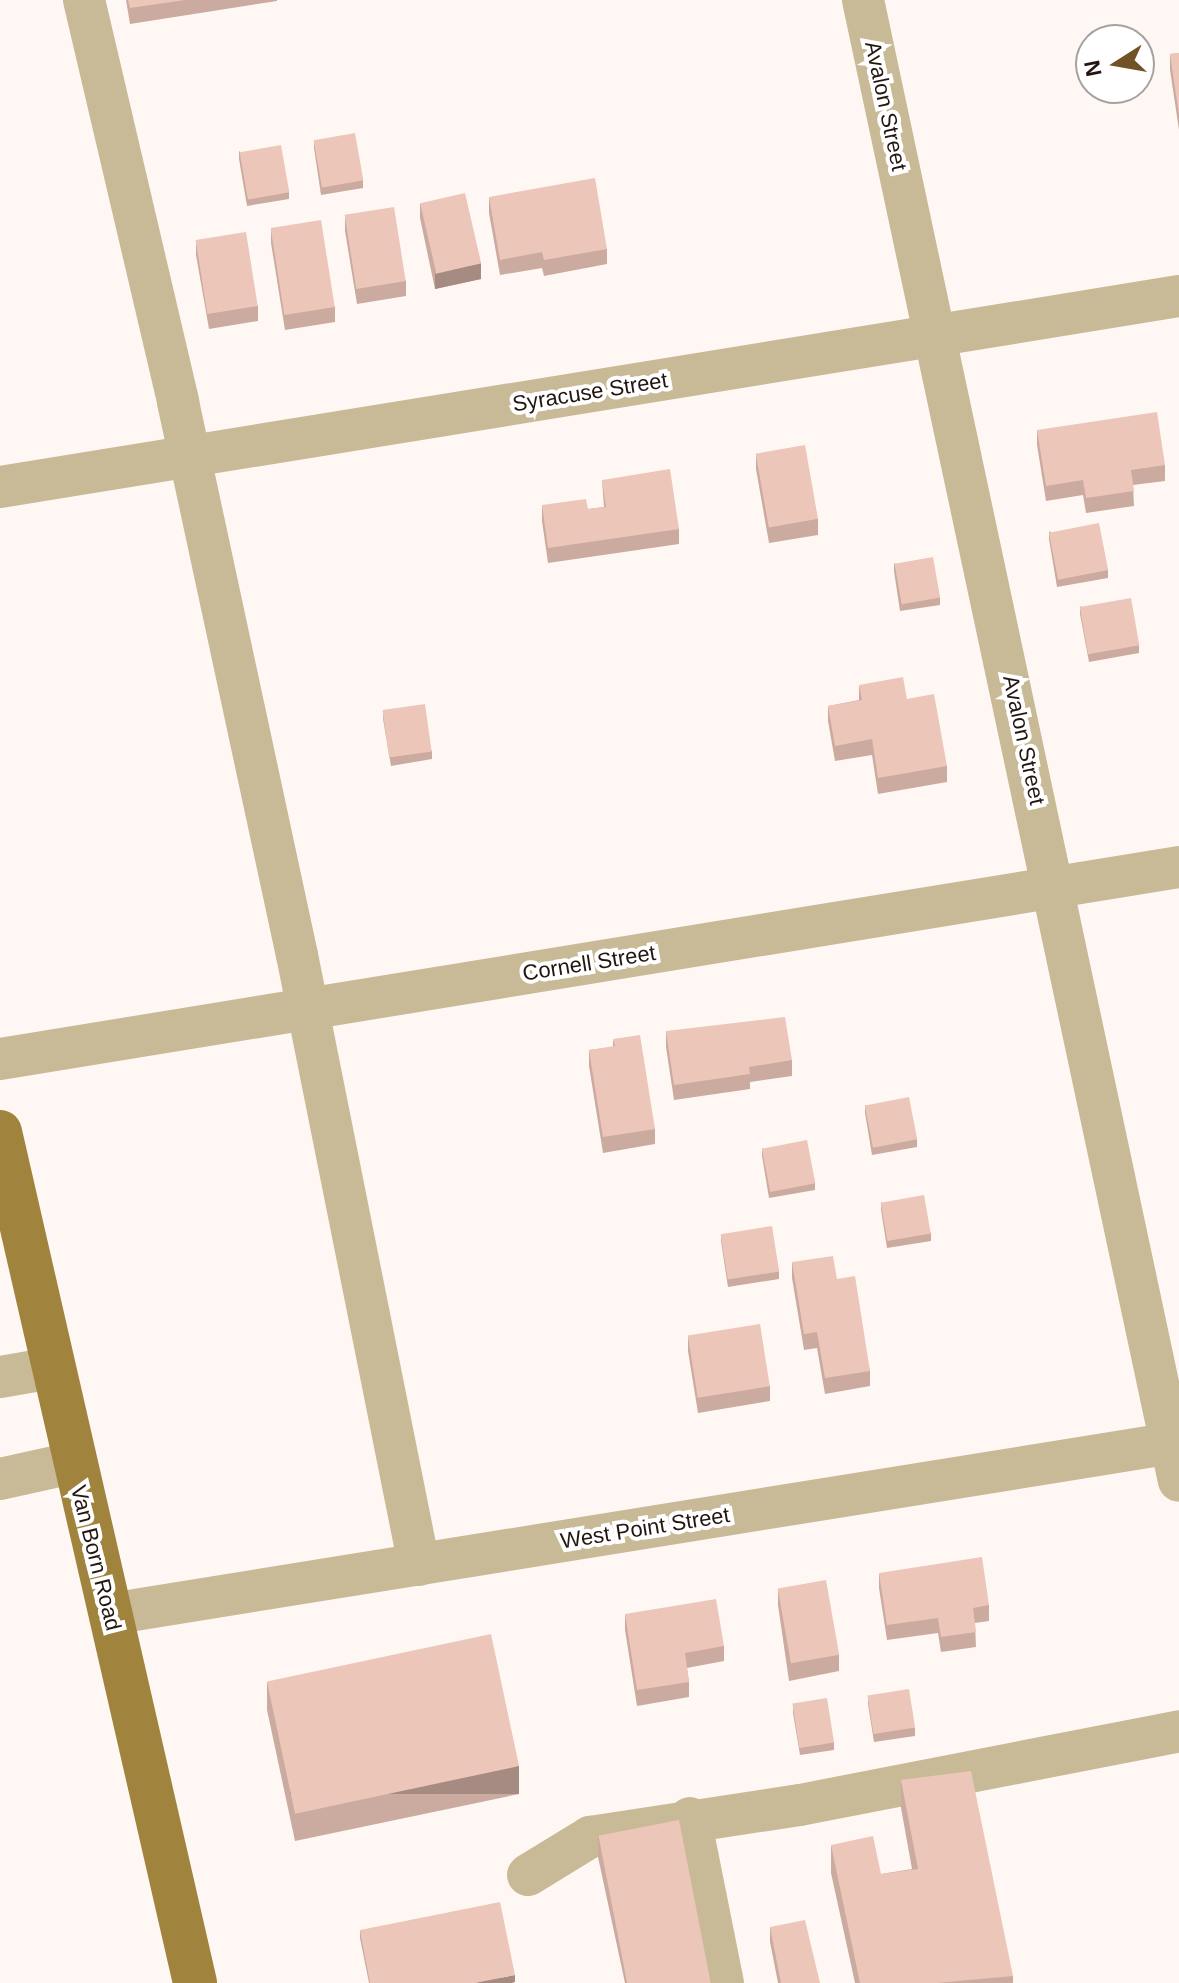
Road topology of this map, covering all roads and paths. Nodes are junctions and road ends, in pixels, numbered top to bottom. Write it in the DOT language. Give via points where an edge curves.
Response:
graph roads {
  1 [pos="84,0"];
  2 [pos="863,0"];
  3 [pos="1179,296"];
  4 [pos="936,335"];
  5 [pos="186,459"];
  6 [pos="0,487"];
  7 [pos="1179,867"];
  8 [pos="1056,888"];
  9 [pos="307,1008"];
  10 [pos="0,1059"];
  11 [pos="0,1132"];
  12 [pos="52,1368"];
  13 [pos="0,1377"];
  14 [pos="1176,1455"];
  15 [pos="72,1463"];
  16 [pos="0,1479"];
  17 [pos="419,1565"];
  18 [pos="110,1614"];
  19 [pos="1179,1731"];
  20 [pos="690,1818"];
  21 [pos="528,1875"];
  22 [pos="195,1983"];
  23 [pos="723,1983"];
  1 -- 5 [label="street" via="178,402"];
  2 -- 4 [label="street, Avalon Street"];
  3 -- 4 [label="street, Syracuse Street"];
  4 -- 5 [label="street, Syracuse Street"];
  4 -- 8 [label="street, Avalon Street"];
  5 -- 6 [label="street, Syracuse Street"];
  5 -- 9 [label="street"];
  7 -- 8 [label="street, Cornell Street"];
  8 -- 9 [label="street, Cornell Street"];
  8 -- 14 [label="street, Avalon Street"];
  9 -- 10 [label="street, Cornell Street"];
  9 -- 17 [label="street"];
  11 -- 12 [label="main road, Van Born Road"];
  12 -- 13 [label="street"];
  12 -- 15 [label="main road, Van Born Road"];
  14 -- 17 [label="street, West Point Street"];
  15 -- 16 [label="street"];
  15 -- 18 [label="main road, Van Born Road"];
  17 -- 18 [label="street, West Point Street"];
  18 -- 22 [label="main road, Van Born Road"];
  19 -- 20 [label="street" via="800,1805"];
  20 -- 21 [label="street" via="590,1837"];
  20 -- 23 [label="street"];
}
